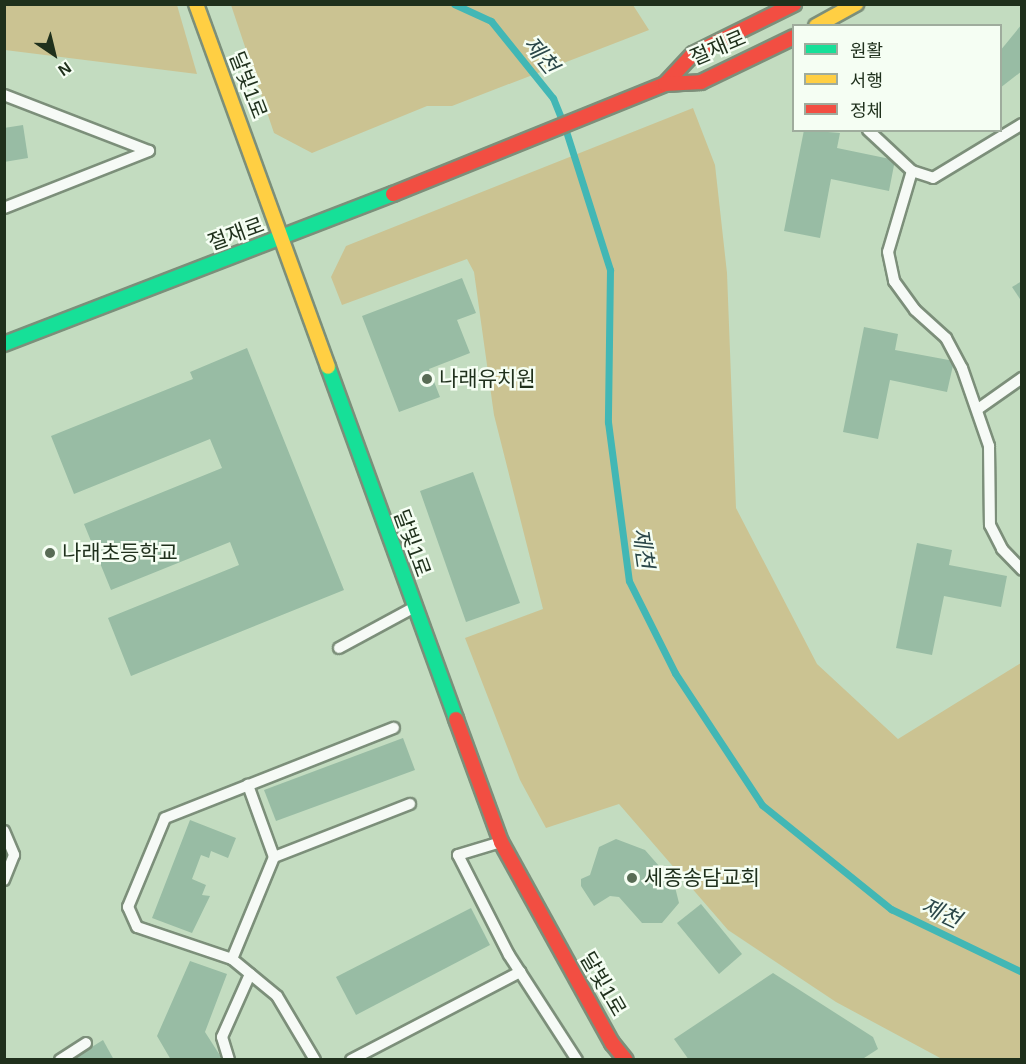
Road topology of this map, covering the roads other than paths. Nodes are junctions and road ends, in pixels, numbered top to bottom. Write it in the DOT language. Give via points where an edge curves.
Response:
graph roads {
  1 [pos="196,4"];
  2 [pos="794,4"];
  3 [pos="856,4"];
  4 [pos="820,24"];
  5 [pos="792,38"];
  6 [pos="665,84"];
  7 [pos="4,94"];
  8 [pos="1022,124"];
  9 [pos="870,132"];
  10 [pos="912,171"];
  11 [pos="4,208"];
  12 [pos="284,238"];
  13 [pos="5,342"];
  14 [pos="1022,378"];
  15 [pos="978,409"];
  16 [pos="1022,570"];
  17 [pos="413,608"];
  18 [pos="339,648"];
  19 [pos="394,728"];
  20 [pos="248,786"];
  21 [pos="410,804"];
  22 [pos="4,831"];
  23 [pos="501,842"];
  24 [pos="274,857"];
  25 [pos="4,880"];
  26 [pos="232,959"];
  27 [pos="520,972"];
  28 [pos="250,975"];
  29 [pos="86,1043"];
  30 [pos="60,1059"];
  31 [pos="230,1059"];
  32 [pos="315,1059"];
  33 [pos="351,1059"];
  34 [pos="578,1059"];
  35 [pos="626,1059"];
  1 -- 12 [label="street, 달빛1로"];
  2 -- 6 [label="street, 절재로" via="693,54"];
  3 -- 4 [label="street"];
  5 -- 6 [label="street, 절재로" via="701,82"];
  6 -- 12 [label="street, 절재로"];
  7 -- 11 [label="lane" via="149,151"];
  8 -- 10 [label="lane" via="933,177"];
  9 -- 10 [label="lane"];
  10 -- 15 [label="lane" via="888,252 894,281 915,310 946,338"];
  12 -- 13 [label="street, 절재로"];
  12 -- 17 [label="street, 달빛1로"];
  14 -- 15 [label="lane"];
  15 -- 16 [label="lane" via="988,446 990,525 1014,566"];
  17 -- 18 [label="lane"];
  17 -- 23 [label="street, 달빛1로"];
  19 -- 20 [label="lane"];
  20 -- 24 [label="lane"];
  20 -- 26 [label="lane" via="165,818 128,907 137,927"];
  21 -- 24 [label="lane"];
  22 -- 25 [label="lane" via="14,855"];
  23 -- 27 [label="lane" via="458,855"];
  23 -- 35 [label="street, 달빛1로" via="612,1043"];
  24 -- 26 [label="lane"];
  26 -- 28 [label="lane"];
  27 -- 33 [label="lane"];
  27 -- 34 [label="lane"];
  28 -- 31 [label="lane" via="222,1037"];
  28 -- 32 [label="lane" via="277,996"];
  29 -- 30 [label="lane"];
}
